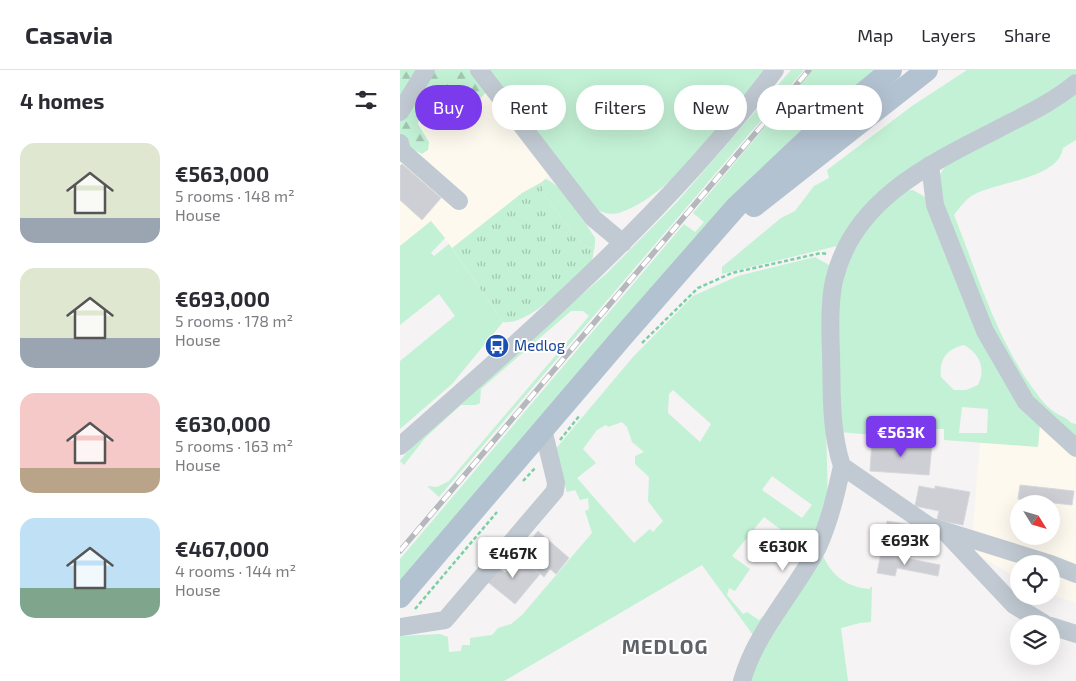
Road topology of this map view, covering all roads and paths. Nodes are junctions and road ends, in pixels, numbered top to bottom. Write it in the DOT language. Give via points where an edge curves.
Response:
graph roads {
  1 [pos="426,70"];
  2 [pos="479,70"];
  3 [pos="775,70"];
  4 [pos="890,70"];
  5 [pos="927,70"];
  6 [pos="1076,83"];
  7 [pos="400,112"];
  8 [pos="400,143"];
  9 [pos="930,165"];
  10 [pos="458,201"];
  11 [pos="623,243"];
  12 [pos="703,244"];
  13 [pos="842,257"];
  14 [pos="638,347"];
  15 [pos="583,411"];
  16 [pos="543,429"];
  17 [pos="400,446"];
  18 [pos="1076,448"];
  19 [pos="548,454"];
  20 [pos="842,466"];
  21 [pos="521,484"];
  22 [pos="500,508"];
  23 [pos="947,534"];
  24 [pos="1025,555"];
  25 [pos="1060,568"];
  26 [pos="1076,574"];
  27 [pos="400,597"];
  28 [pos="1030,615"];
  29 [pos="400,627"];
  30 [pos="1060,629"];
  31 [pos="1076,634"];
  32 [pos="742,681"];
  1 -- 7 [label="street"];
  2 -- 11 [label="street" via="593,218"];
  3 -- 11 [label="street" via="708,153"];
  4 -- 12 [label="main road" via="775,169"];
  5 -- 12 [label="main road" via="732,225"];
  6 -- 9 [label="street" via="1047,104"];
  8 -- 10 [label="street" via="402,151"];
  9 -- 13 [label="street" via="888,193 871,210 852,235"];
  9 -- 18 [label="street" via="935,205 985,331 1026,402"];
  11 -- 17 [label="street"];
  12 -- 16 [label="main road"];
  13 -- 14 [label="path" via="821,253 732,274 698,288"];
  13 -- 20 [label="street" via="834,278 830,335 834,432"];
  15 -- 19 [label="path"];
  16 -- 19 [label="street"];
  16 -- 27 [label="main road"];
  19 -- 21 [label="path"];
  19 -- 29 [label="street" via="556,483 555,492 455,611 445,620"];
  20 -- 23 [label="street" via="911,516"];
  20 -- 32 [label="street" via="832,514 817,548 747,663"];
  22 -- 29 [label="path"];
  23 -- 24 [label="street"];
  23 -- 28 [label="street" via="1014,605"];
  25 -- 26 [label="street"];
  30 -- 31 [label="street"];
}
